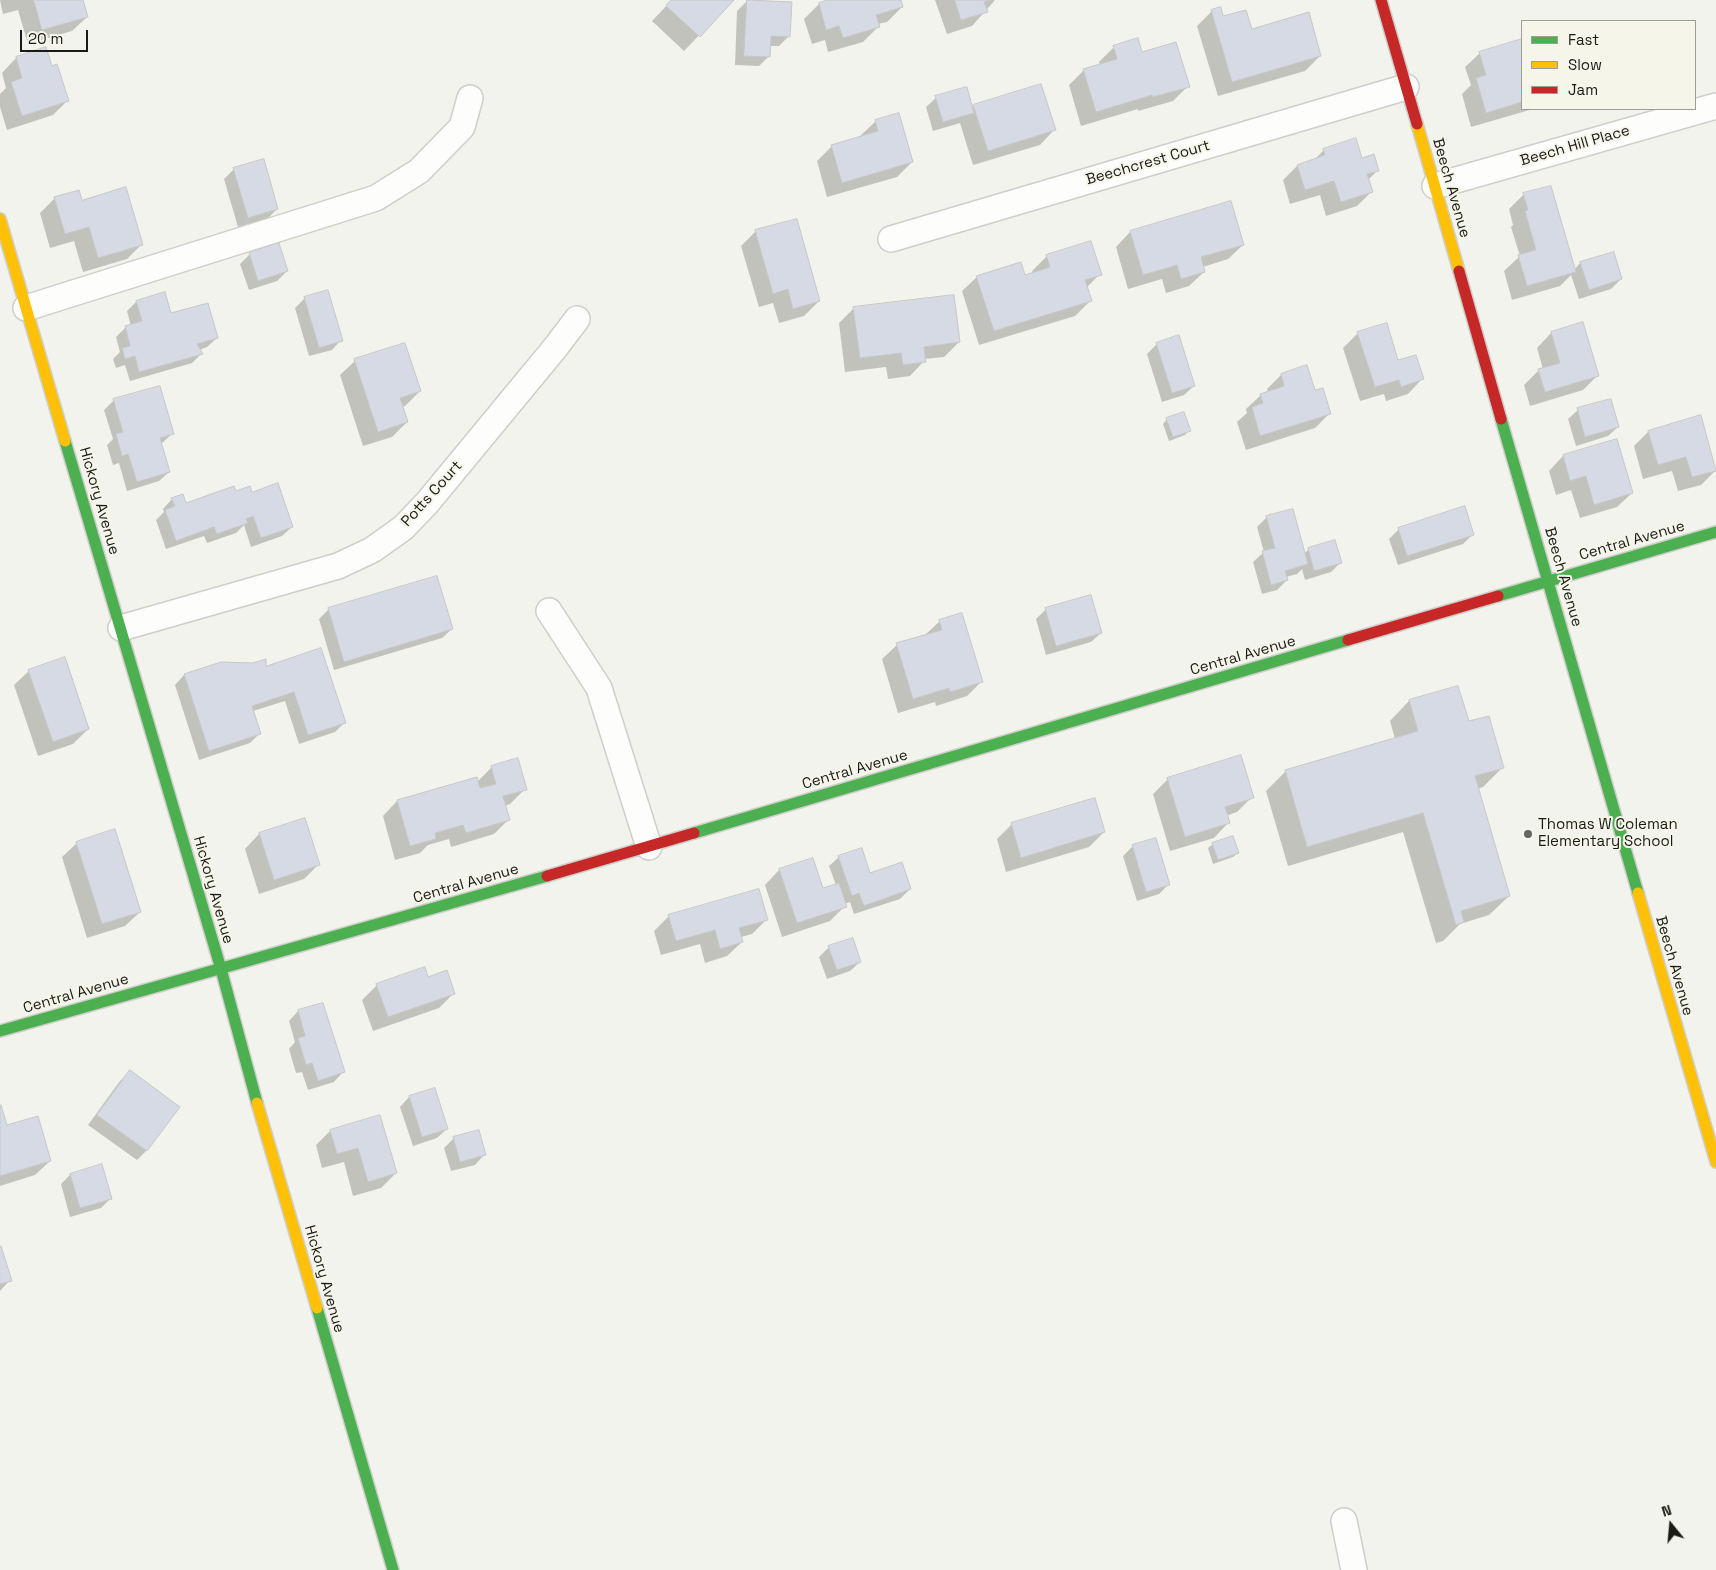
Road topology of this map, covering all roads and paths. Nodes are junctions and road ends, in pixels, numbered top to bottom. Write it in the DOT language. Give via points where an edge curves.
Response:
graph roads {
  1 [pos="1381,0"];
  2 [pos="1406,87"];
  3 [pos="470,98"];
  4 [pos="1716,106"];
  5 [pos="1434,186"];
  6 [pos="0,219"];
  7 [pos="891,239"];
  8 [pos="26,308"];
  9 [pos="577,319"];
  10 [pos="1716,532"];
  11 [pos="1549,581"];
  12 [pos="549,611"];
  13 [pos="121,628"];
  14 [pos="649,846"];
  15 [pos="221,969"];
  16 [pos="0,1031"];
  17 [pos="1716,1162"];
  18 [pos="1344,1520"];
  19 [pos="393,1570"];
  20 [pos="1354,1570"];
  1 -- 2 [label="street, Beech Avenue"];
  2 -- 5 [label="street, Beech Avenue"];
  2 -- 7 [label="street, Beechcrest Court"];
  3 -- 8 [label="street" via="462,127 419,171 376,198"];
  4 -- 5 [label="street, Beech Hill Place"];
  5 -- 11 [label="street, Beech Avenue"];
  6 -- 8 [label="street, Hickory Avenue"];
  8 -- 13 [label="street, Hickory Avenue"];
  9 -- 13 [label="street, Potts Court" via="427,503 403,528 372,550 338,566"];
  10 -- 11 [label="street, Central Avenue"];
  11 -- 14 [label="street, Central Avenue"];
  11 -- 17 [label="street, Beech Avenue" via="1581,703"];
  12 -- 14 [label="street" via="599,688"];
  13 -- 15 [label="street, Hickory Avenue"];
  14 -- 15 [label="street, Central Avenue"];
  15 -- 16 [label="street, Central Avenue"];
  15 -- 19 [label="street, Hickory Avenue"];
  18 -- 20 [label="street"];
}
